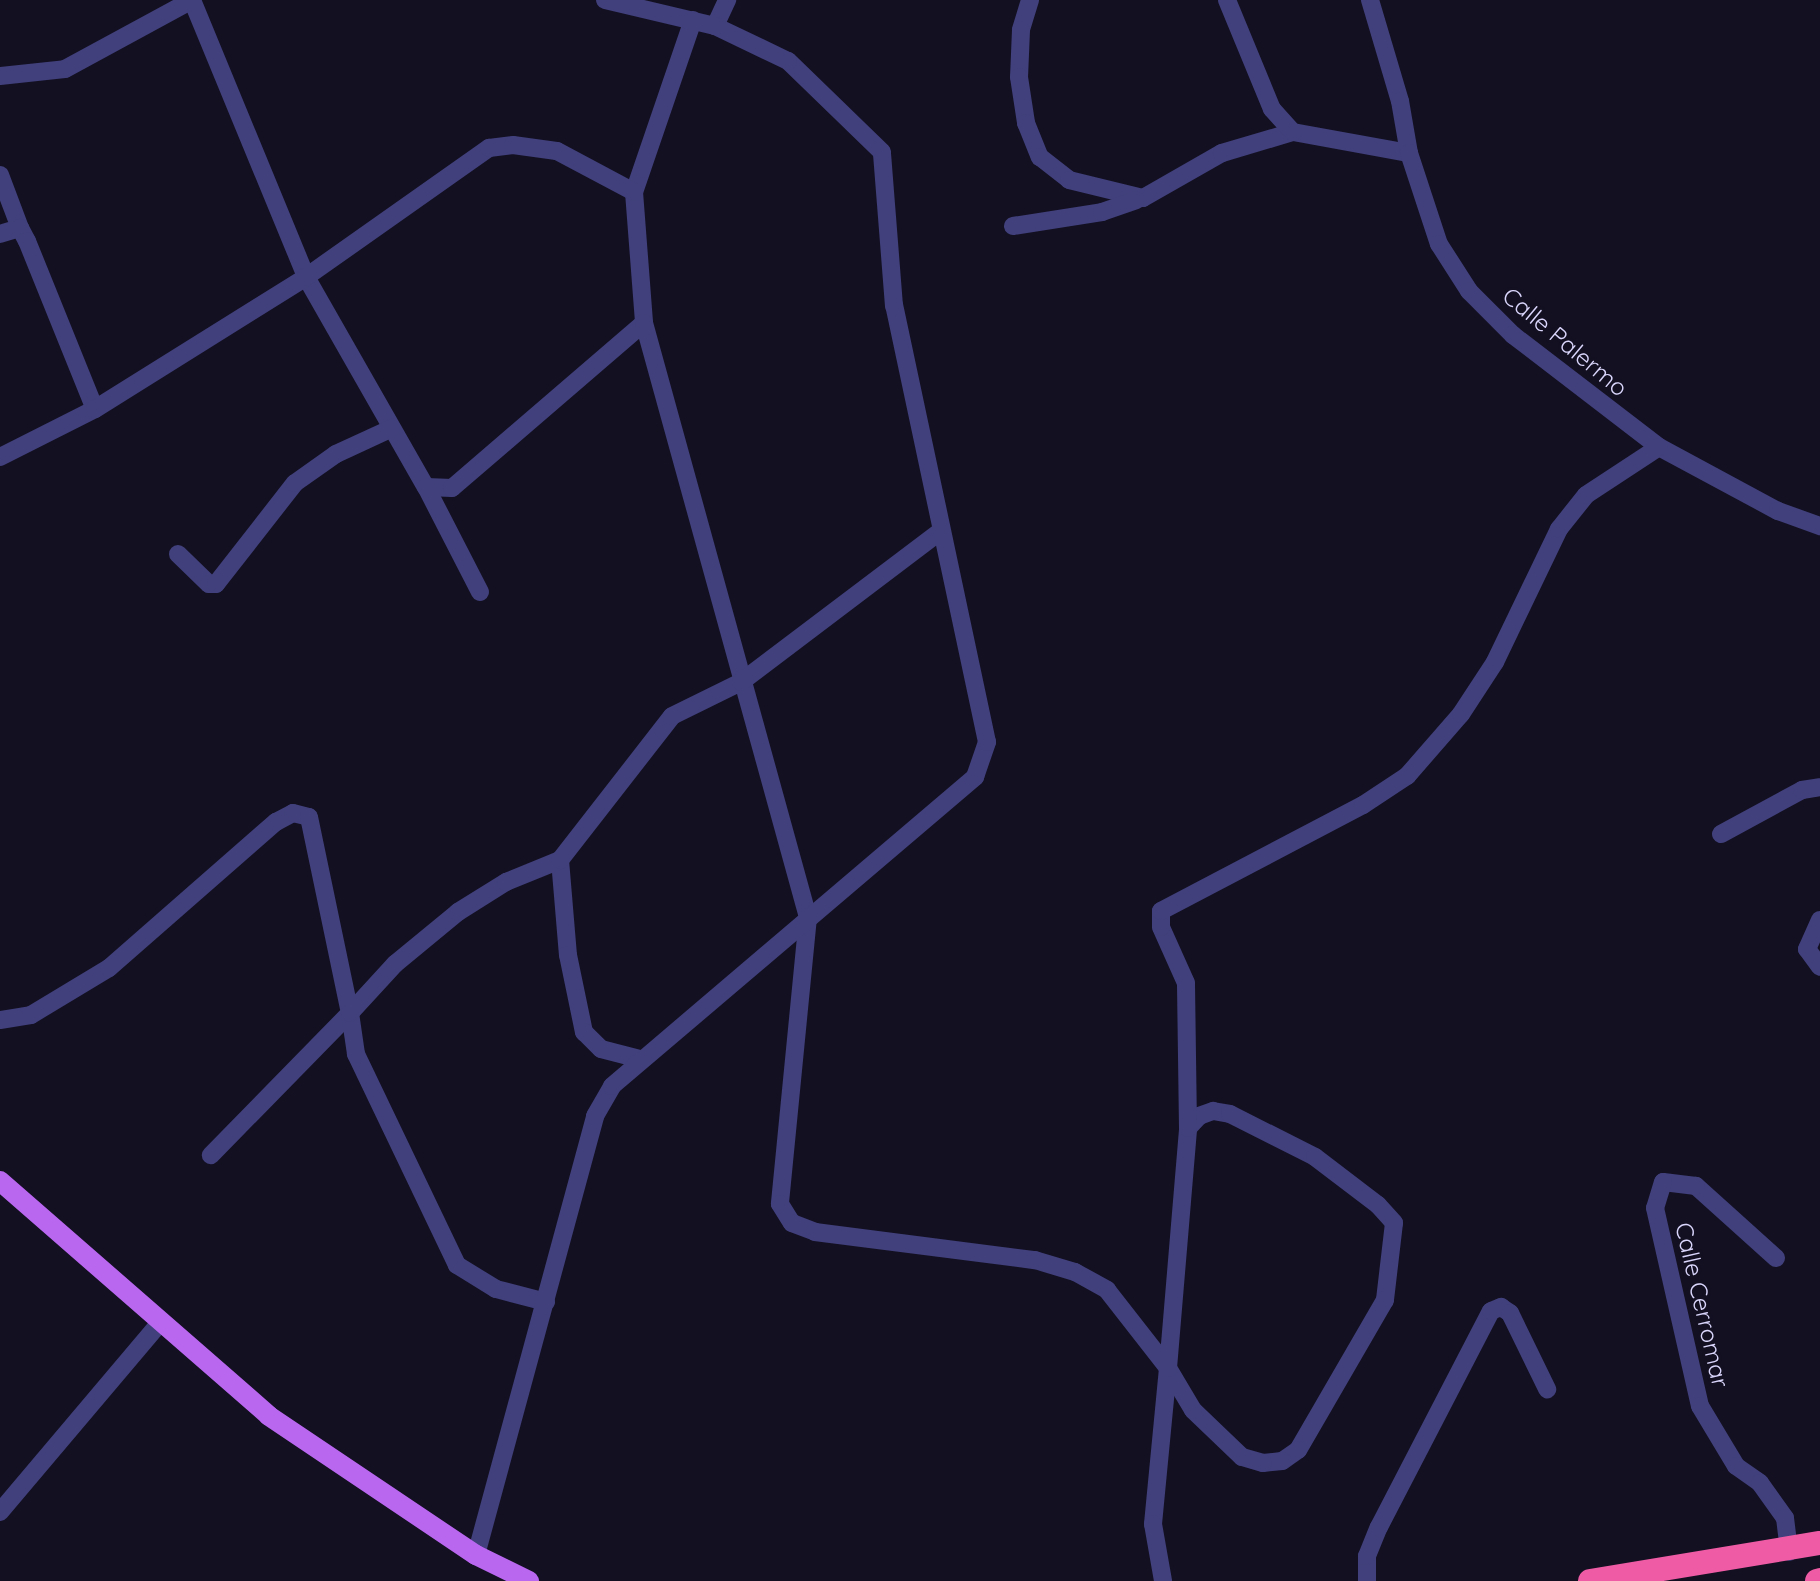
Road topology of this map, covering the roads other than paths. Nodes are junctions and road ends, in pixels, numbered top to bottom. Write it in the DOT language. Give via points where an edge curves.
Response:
graph roads {
  1 [pos="192,0"];
  2 [pos="605,0"];
  3 [pos="727,0"];
  4 [pos="1030,0"];
  5 [pos="1227,0"];
  6 [pos="1370,0"];
  7 [pos="693,20"];
  8 [pos="715,26"];
  9 [pos="0,76"];
  10 [pos="1293,132"];
  11 [pos="1409,153"];
  12 [pos="0,175"];
  13 [pos="634,192"];
  14 [pos="1143,198"];
  15 [pos="1013,226"];
  16 [pos="20,228"];
  17 [pos="0,234"];
  18 [pos="306,277"];
  19 [pos="644,323"];
  20 [pos="95,409"];
  21 [pos="390,429"];
  22 [pos="1659,447"];
  23 [pos="0,457"];
  24 [pos="426,487"];
  25 [pos="1820,526"];
  26 [pos="941,531"];
  27 [pos="178,554"];
  28 [pos="480,592"];
  29 [pos="741,682"];
  30 [pos="1820,787"];
  31 [pos="1721,834"];
  32 [pos="560,860"];
  33 [pos="808,917"];
  34 [pos="1820,920"];
  35 [pos="1820,967"];
  36 [pos="350,1013"];
  37 [pos="0,1020"];
  38 [pos="640,1059"];
  39 [pos="1188,1128"];
  40 [pos="211,1155"];
  41 [pos="0,1181"];
  42 [pos="1776,1258"];
  43 [pos="546,1302"];
  44 [pos="159,1324"];
  45 [pos="1168,1368"];
  46 [pos="1547,1389"];
  47 [pos="0,1512"];
  48 [pos="1820,1543"];
  49 [pos="1789,1552"];
  50 [pos="476,1555"];
  51 [pos="529,1581"];
  52 [pos="1163,1581"];
  53 [pos="1367,1581"];
  54 [pos="1590,1581"];
  1 -- 9 [label="street" via="65,69"];
  1 -- 18 [label="street"];
  2 -- 7 [label="street"];
  3 -- 8 [label="street"];
  4 -- 14 [label="street" via="1021,30 1019,77 1026,123 1040,157 1069,180"];
  5 -- 10 [label="street" via="1272,109"];
  6 -- 11 [label="street, Calle Palermo" via="1400,101"];
  7 -- 8 [label="street"];
  7 -- 13 [label="street"];
  8 -- 26 [label="street" via="788,61 882,152 892,295"];
  10 -- 11 [label="street"];
  10 -- 14 [label="street" via="1222,153"];
  11 -- 22 [label="street, Calle Palermo" via="1439,244 1469,291 1513,335"];
  12 -- 16 [label="street"];
  13 -- 18 [label="street" via="557,151 513,145 489,148"];
  13 -- 19 [label="street"];
  14 -- 15 [label="street" via="1102,212"];
  16 -- 17 [label="street"];
  16 -- 20 [label="street"];
  18 -- 20 [label="street"];
  18 -- 21 [label="street"];
  19 -- 24 [label="street" via="452,488"];
  19 -- 29 [label="street"];
  20 -- 23 [label="street"];
  21 -- 24 [label="street"];
  21 -- 27 [label="street" via="336,454 295,483 216,584 209,584"];
  22 -- 25 [label="street, Calle Palermo" via="1778,511"];
  22 -- 39 [label="street" via="1586,495 1559,529 1495,662 1461,714 1407,776 1363,805 1161,911 1161,927 1186,983"];
  24 -- 28 [label="street"];
  26 -- 29 [label="street"];
  26 -- 33 [label="street" via="987,742 985,760 975,777"];
  29 -- 32 [label="street" via="672,716"];
  29 -- 33 [label="street"];
  30 -- 31 [label="street" via="1802,790"];
  32 -- 36 [label="street" via="506,882 458,912 395,964"];
  32 -- 38 [label="street" via="568,955 584,1032 601,1049"];
  33 -- 38 [label="street" via="677,1034"];
  33 -- 45 [label="street" via="780,1204 792,1223 815,1232 1035,1260 1075,1272 1107,1290"];
  34 -- 35 [label="street" via="1807,949"];
  36 -- 37 [label="street" via="313,829 309,817 293,813 109,968 31,1015"];
  36 -- 40 [label="street"];
  36 -- 43 [label="street" via="356,1054 457,1265 496,1289"];
  38 -- 43 [label="street" via="612,1086 595,1116"];
  39 -- 45 [label="street"];
  39 -- 45 [label="street" via="1199,1116 1230,1114 1315,1157 1378,1205 1394,1223 1396,1236 1385,1300 1298,1450 1282,1461 1242,1457 1193,1410"];
  41 -- 44 [label="main road"];
  42 -- 49 [label="street, Calle Cerromar" via="1696,1186 1663,1182 1655,1208 1700,1406 1719,1445 1760,1483 1785,1518"];
  43 -- 50 [label="street"];
  44 -- 47 [label="street"];
  44 -- 50 [label="main road" via="269,1416"];
  45 -- 52 [label="street" via="1153,1524"];
  46 -- 53 [label="street" via="1510,1313 1501,1307 1491,1311 1379,1527 1367,1556"];
  48 -- 49 [label="highway"];
  49 -- 54 [label="highway"];
  50 -- 51 [label="main road"];
}
